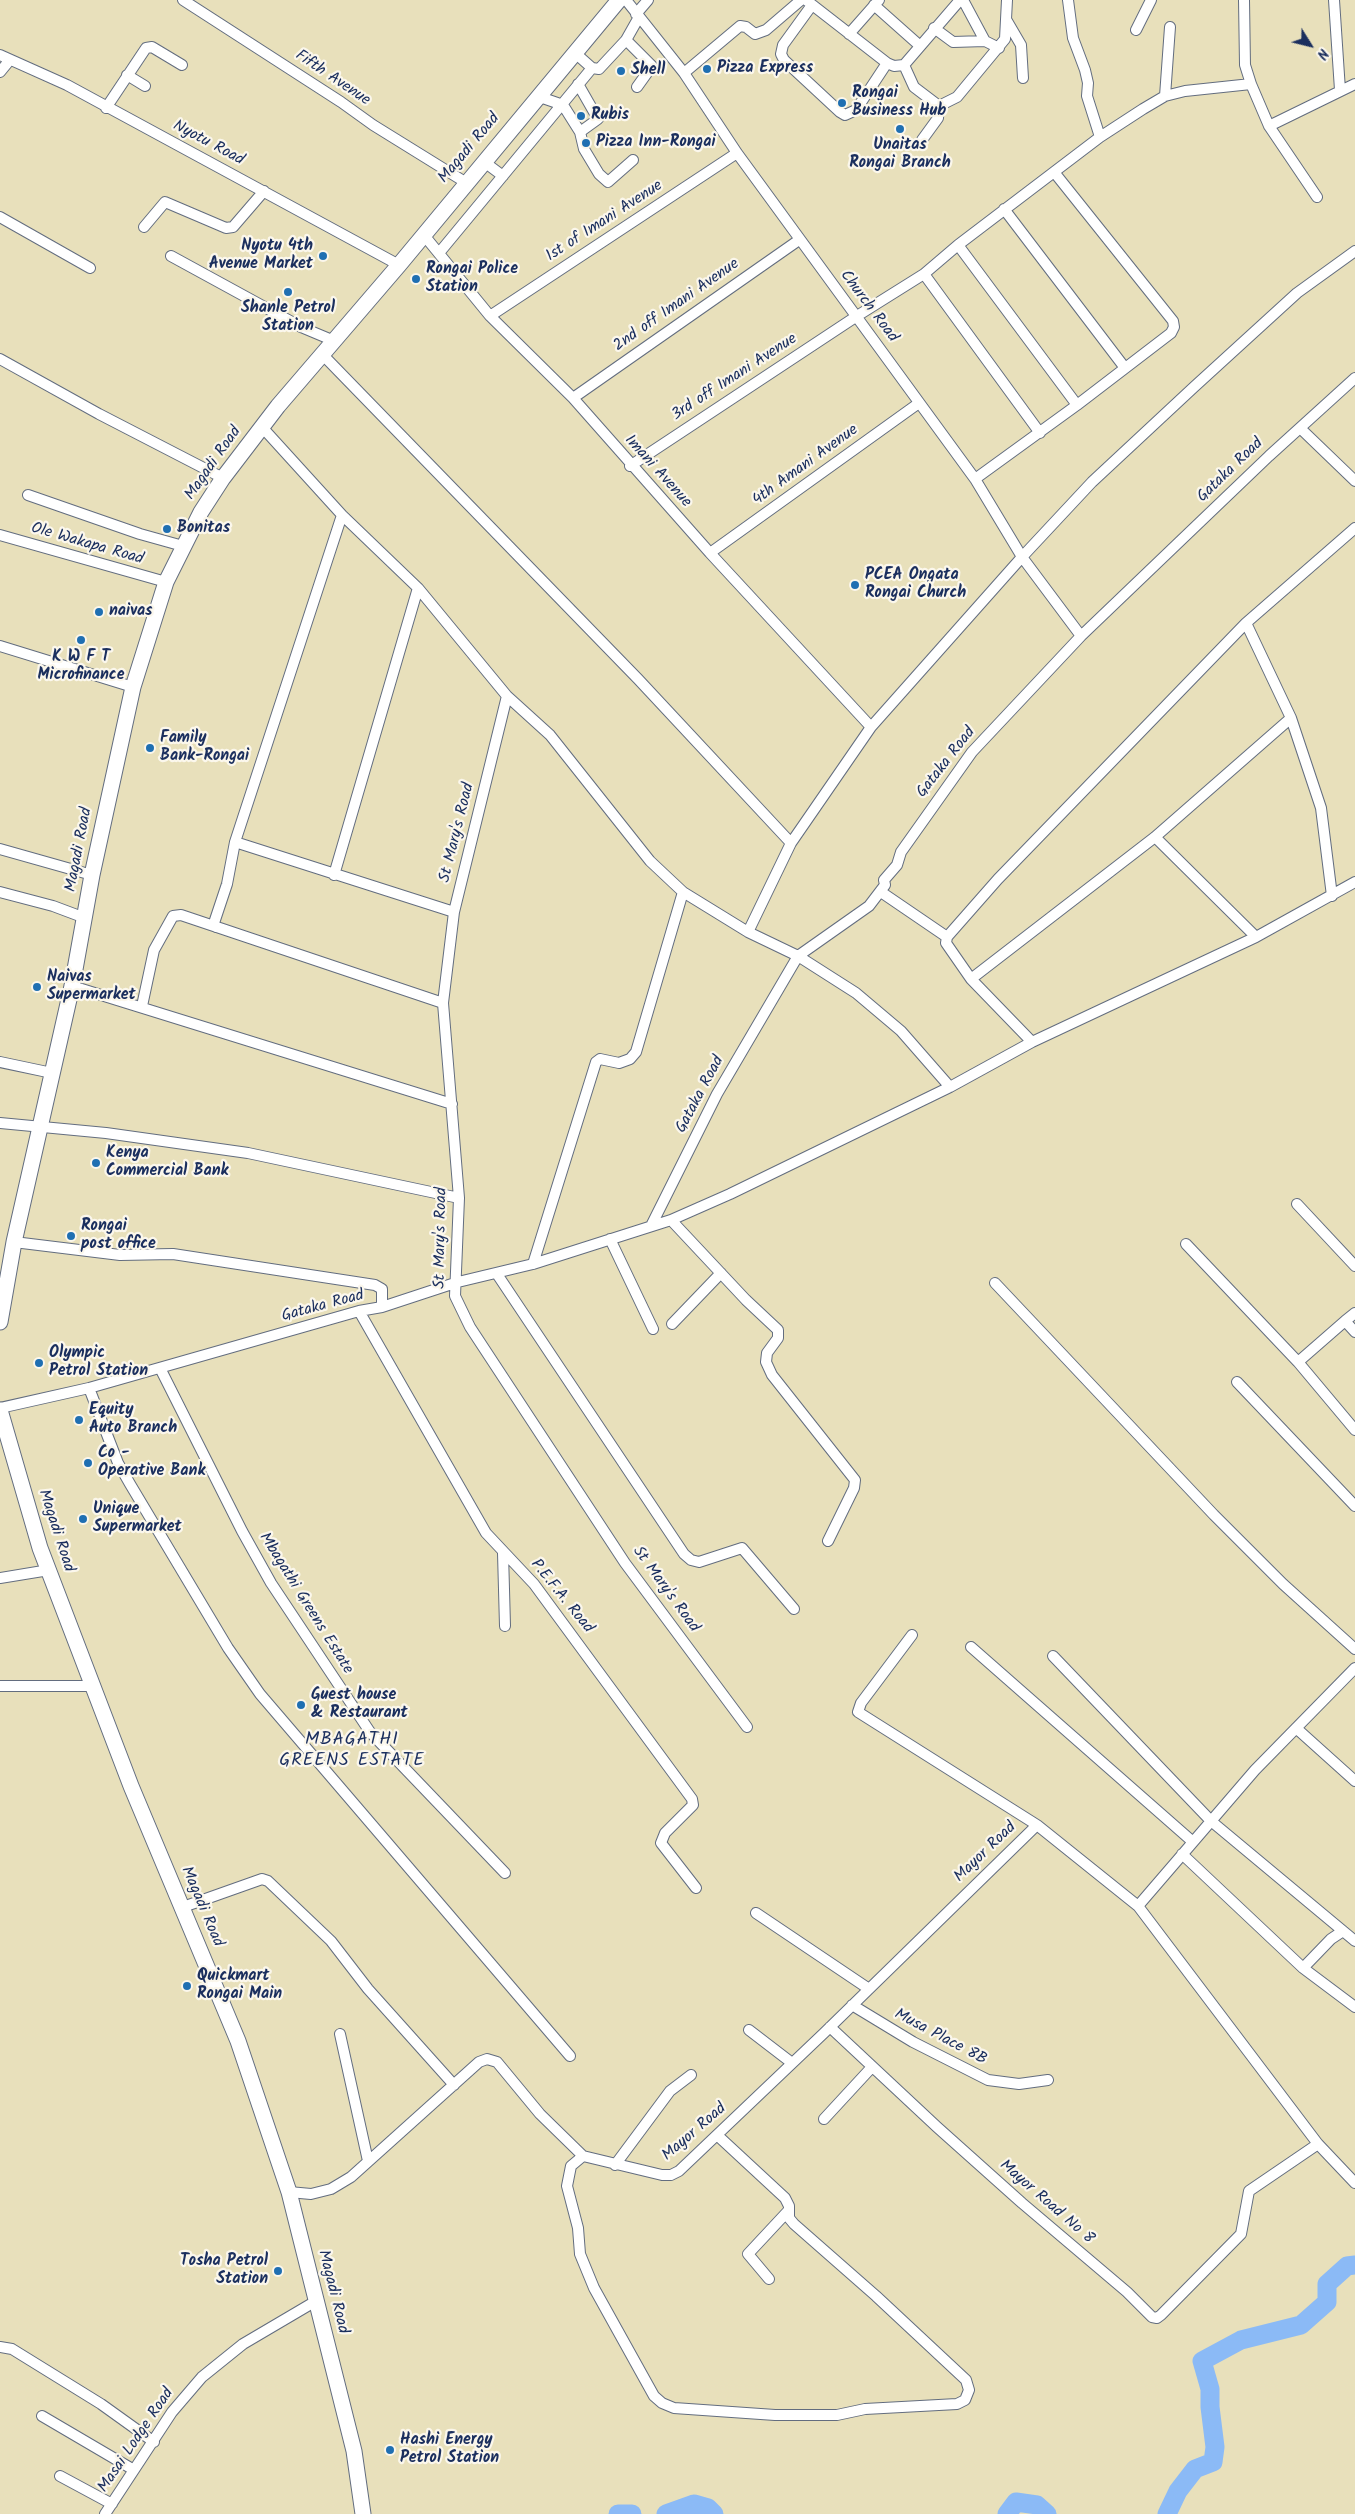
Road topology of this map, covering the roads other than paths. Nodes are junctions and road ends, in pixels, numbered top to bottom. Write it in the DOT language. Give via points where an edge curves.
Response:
graph roads {
  1 [pos="183,0"];
  2 [pos="619,0"];
  3 [pos="626,0"];
  4 [pos="648,0"];
  5 [pos="801,0"];
  6 [pos="961,0"];
  7 [pos="1007,0"];
  8 [pos="1068,0"];
  9 [pos="1151,0"];
  10 [pos="1244,0"];
  11 [pos="1334,0"];
  12 [pos="809,2"];
  13 [pos="877,3"];
  14 [pos="638,16"];
  15 [pos="1007,22"];
  16 [pos="1170,27"];
  17 [pos="934,28"];
  18 [pos="1136,30"];
  19 [pos="849,34"];
  20 [pos="626,40"];
  21 [pos="985,41"];
  22 [pos="919,45"];
  23 [pos="1000,48"];
  24 [pos="574,52"];
  25 [pos="5,58"];
  26 [pos="888,63"];
  27 [pos="182,65"];
  28 [pos="904,65"];
  29 [pos="592,68"];
  30 [pos="0,72"];
  31 [pos="684,73"];
  32 [pos="127,76"];
  33 [pos="1023,78"];
  34 [pos="578,84"];
  35 [pos="1251,84"];
  36 [pos="1355,84"];
  37 [pos="145,86"];
  38 [pos="637,87"];
  39 [pos="1340,90"];
  40 [pos="537,96"];
  41 [pos="1164,96"];
  42 [pos="562,105"];
  43 [pos="939,106"];
  44 [pos="106,108"];
  45 [pos="1268,126"];
  46 [pos="580,132"];
  47 [pos="1100,137"];
  48 [pos="922,140"];
  49 [pos="737,153"];
  50 [pos="633,160"];
  51 [pos="483,162"];
  52 [pos="1054,172"];
  53 [pos="503,176"];
  54 [pos="465,182"];
  55 [pos="264,191"];
  56 [pos="1317,197"];
  57 [pos="1004,209"];
  58 [pos="0,217"];
  59 [pos="144,227"];
  60 [pos="423,234"];
  61 [pos="799,240"];
  62 [pos="958,245"];
  63 [pos="1355,251"];
  64 [pos="439,252"];
  65 [pos="171,256"];
  66 [pos="399,265"];
  67 [pos="90,268"];
  68 [pos="924,274"];
  69 [pos="490,316"];
  70 [pos="857,316"];
  71 [pos="332,340"];
  72 [pos="321,353"];
  73 [pos="0,359"];
  74 [pos="1125,368"];
  75 [pos="1355,378"];
  76 [pos="572,398"];
  77 [pos="919,402"];
  78 [pos="1077,406"];
  79 [pos="262,427"];
  80 [pos="1300,428"];
  81 [pos="1040,433"];
  82 [pos="630,466"];
  83 [pos="223,478"];
  84 [pos="975,479"];
  85 [pos="1355,480"];
  86 [pos="28,495"];
  87 [pos="342,515"];
  88 [pos="1355,528"];
  89 [pos="0,535"];
  90 [pos="183,546"];
  91 [pos="710,553"];
  92 [pos="1022,557"];
  93 [pos="166,582"];
  94 [pos="418,588"];
  95 [pos="1246,623"];
  96 [pos="1081,636"];
  97 [pos="0,646"];
  98 [pos="133,687"];
  99 [pos="507,696"];
  100 [pos="1291,718"];
  101 [pos="871,727"];
  102 [pos="1155,837"];
  103 [pos="235,842"];
  104 [pos="791,843"];
  105 [pos="0,849"];
  106 [pos="92,875"];
  107 [pos="334,875"];
  108 [pos="1355,882"];
  109 [pos="0,892"];
  110 [pos="683,892"];
  111 [pos="881,892"];
  112 [pos="1332,896"];
  113 [pos="454,912"];
  114 [pos="85,918"];
  115 [pos="216,928"];
  116 [pos="748,932"];
  117 [pos="947,936"];
  118 [pos="1256,937"];
  119 [pos="798,956"];
  120 [pos="971,979"];
  121 [pos="72,986"];
  122 [pos="443,1003"];
  123 [pos="142,1006"];
  124 [pos="1032,1042"];
  125 [pos="0,1062"];
  126 [pos="52,1073"];
  127 [pos="950,1087"];
  128 [pos="452,1104"];
  129 [pos="0,1123"];
  130 [pos="40,1126"];
  131 [pos="459,1198"];
  132 [pos="1297,1204"];
  133 [pos="671,1220"];
  134 [pos="651,1226"];
  135 [pos="610,1239"];
  136 [pos="14,1242"];
  137 [pos="1186,1244"];
  138 [pos="533,1264"];
  139 [pos="1355,1266"];
  140 [pos="721,1273"];
  141 [pos="497,1274"];
  142 [pos="458,1282"];
  143 [pos="995,1283"];
  144 [pos="382,1307"];
  145 [pos="359,1311"];
  146 [pos="1355,1313"];
  147 [pos="1346,1321"];
  148 [pos="0,1322"];
  149 [pos="672,1324"];
  150 [pos="653,1330"];
  151 [pos="1355,1332"];
  152 [pos="1298,1362"];
  153 [pos="160,1368"];
  154 [pos="1238,1382"];
  155 [pos="89,1388"];
  156 [pos="0,1409"];
  157 [pos="1355,1430"];
  158 [pos="1355,1506"];
  159 [pos="828,1541"];
  160 [pos="503,1553"];
  161 [pos="48,1570"];
  162 [pos="0,1578"];
  163 [pos="794,1609"];
  164 [pos="505,1626"];
  165 [pos="912,1635"];
  166 [pos="971,1647"];
  167 [pos="1355,1649"];
  168 [pos="1053,1656"];
  169 [pos="1355,1668"];
  170 [pos="0,1686"];
  171 [pos="92,1686"];
  172 [pos="746,1728"];
  173 [pos="1296,1728"];
  174 [pos="1355,1780"];
  175 [pos="1211,1821"];
  176 [pos="1037,1825"];
  177 [pos="1193,1842"];
  178 [pos="1182,1854"];
  179 [pos="506,1872"];
  180 [pos="696,1888"];
  181 [pos="1138,1906"];
  182 [pos="183,1907"];
  183 [pos="756,1913"];
  184 [pos="1343,1931"];
  185 [pos="1355,1941"];
  186 [pos="1303,1968"];
  187 [pos="868,1989"];
  188 [pos="852,2006"];
  189 [pos="1355,2007"];
  190 [pos="830,2027"];
  191 [pos="749,2030"];
  192 [pos="340,2034"];
  193 [pos="570,2056"];
  194 [pos="792,2063"];
  195 [pos="872,2067"];
  196 [pos="691,2075"];
  197 [pos="1048,2080"];
  198 [pos="454,2085"];
  199 [pos="824,2119"];
  200 [pos="716,2135"];
  201 [pos="1318,2144"];
  202 [pos="583,2156"];
  203 [pos="368,2161"];
  204 [pos="615,2164"];
  205 [pos="1355,2183"];
  206 [pos="289,2192"];
  207 [pos="790,2210"];
  208 [pos="769,2279"];
  209 [pos="316,2300"];
  210 [pos="0,2347"];
  211 [pos="42,2416"];
  212 [pos="154,2442"];
  213 [pos="134,2470"];
  214 [pos="60,2476"];
  215 [pos="112,2504"];
  216 [pos="105,2514"];
  217 [pos="363,2514"];
  1 -- 54 [label="street, Fifth Avenue" via="372,125"];
  2 -- 24 [label="highway, Magadi Road"];
  3 -- 14 [label="street, Church Road"];
  4 -- 14 [label="street"];
  5 -- 31 [label="street" via="766,30 755,34 740,26"];
  6 -- 17 [label="street"];
  6 -- 21 [label="street"];
  7 -- 15 [label="street"];
  8 -- 47 [label="street" via="1073,38 1085,70 1087,96"];
  9 -- 18 [label="street"];
  10 -- 35 [label="street" via="1245,65"];
  11 -- 39 [label="street"];
  12 -- 19 [label="street"];
  12 -- 26 [label="street" via="782,46 781,54 840,112 845,115 856,110"];
  13 -- 19 [label="street"];
  13 -- 22 [label="street"];
  14 -- 20 [label="street"];
  14 -- 31 [label="street, Church Road"];
  15 -- 23 [label="street"];
  15 -- 33 [label="street" via="1022,46"];
  16 -- 41 [label="street"];
  17 -- 21 [label="street" via="953,42"];
  17 -- 22 [label="street"];
  19 -- 26 [label="street"];
  20 -- 29 [label="street" via="599,69"];
  20 -- 38 [label="street" via="652,66"];
  21 -- 23 [label="street"];
  22 -- 28 [label="street"];
  23 -- 43 [label="street" via="957,97"];
  24 -- 29 [label="street"];
  24 -- 40 [label="highway, Magadi Road"];
  25 -- 30 [label="street"];
  25 -- 44 [label="street, Nyotu Road" via="67,85"];
  26 -- 28 [label="street"];
  27 -- 32 [label="street" via="149,47 143,50"];
  28 -- 43 [label="street" via="914,87"];
  29 -- 34 [label="street"];
  31 -- 49 [label="street, Church Road"];
  32 -- 37 [label="street"];
  32 -- 44 [label="street"];
  34 -- 42 [label="street"];
  34 -- 46 [label="street" via="598,119"];
  35 -- 41 [label="street"];
  35 -- 45 [label="street"];
  36 -- 39 [label="street"];
  39 -- 45 [label="street"];
  40 -- 42 [label="street"];
  40 -- 51 [label="highway, Magadi Road"];
  41 -- 47 [label="street, 3rd off Imani Avenue"];
  42 -- 46 [label="street"];
  42 -- 53 [label="street"];
  43 -- 48 [label="street" via="938,118"];
  44 -- 55 [label="street, Nyotu Road"];
  45 -- 56 [label="street"];
  46 -- 50 [label="street" via="584,149 599,174 608,182"];
  47 -- 52 [label="street, 3rd off Imani Avenue"];
  49 -- 61 [label="street, Church Road"];
  49 -- 69 [label="street, 1st of Imani Avenue"];
  51 -- 53 [label="street"];
  51 -- 54 [label="highway, Magadi Road"];
  52 -- 57 [label="street, 3rd off Imani Avenue"];
  52 -- 74 [label="street" via="1173,321 1171,333"];
  53 -- 64 [label="street"];
  54 -- 60 [label="highway, Magadi Road"];
  55 -- 59 [label="street" via="232,227 226,228 164,202"];
  55 -- 66 [label="street, Nyotu Road"];
  57 -- 62 [label="street, 3rd off Imani Avenue"];
  57 -- 74 [label="street"];
  58 -- 67 [label="street"];
  60 -- 64 [label="street, Imani Avenue"];
  60 -- 66 [label="highway, Magadi Road"];
  61 -- 70 [label="street, Church Road"];
  61 -- 76 [label="street, 2nd off Imani Avenue"];
  62 -- 68 [label="street, 3rd off Imani Avenue"];
  62 -- 78 [label="street"];
  63 -- 92 [label="street" via="1297,293 1194,387 1092,482"];
  64 -- 69 [label="street, Imani Avenue"];
  65 -- 71 [label="street" via="301,327"];
  66 -- 71 [label="highway, Magadi Road"];
  68 -- 70 [label="street, 3rd off Imani Avenue"];
  68 -- 81 [label="street"];
  69 -- 76 [label="street, Imani Avenue"];
  70 -- 77 [label="street, Church Road"];
  70 -- 82 [label="street, 3rd off Imani Avenue"];
  71 -- 72 [label="highway, Magadi Road"];
  72 -- 79 [label="highway, Magadi Road"];
  72 -- 104 [label="street" via="638,678"];
  73 -- 83 [label="street"];
  74 -- 78 [label="street"];
  75 -- 80 [label="street, Gataka Road"];
  76 -- 82 [label="street, Imani Avenue"];
  77 -- 84 [label="street, Church Road"];
  77 -- 91 [label="street, 4th Amani Avenue"];
  78 -- 81 [label="street"];
  79 -- 83 [label="highway, Magadi Road"];
  79 -- 87 [label="street"];
  80 -- 85 [label="street"];
  80 -- 96 [label="street, Gataka Road"];
  81 -- 84 [label="street"];
  82 -- 91 [label="street, Imani Avenue"];
  83 -- 90 [label="highway, Magadi Road"];
  84 -- 92 [label="street, Church Road"];
  86 -- 90 [label="street"];
  87 -- 94 [label="street"];
  87 -- 103 [label="street"];
  88 -- 95 [label="street"];
  89 -- 93 [label="street, Ole Wakapa Road"];
  90 -- 93 [label="highway, Magadi Road"];
  91 -- 101 [label="street, Imani Avenue"];
  92 -- 96 [label="street, Church Road"];
  92 -- 101 [label="street"];
  93 -- 98 [label="highway, Magadi Road"];
  94 -- 99 [label="street"];
  94 -- 107 [label="street"];
  95 -- 100 [label="street"];
  95 -- 117 [label="street"];
  96 -- 111 [label="street, Gataka Road" via="972,752 901,852 897,865 884,880"];
  97 -- 98 [label="street"];
  98 -- 106 [label="highway, Magadi Road"];
  99 -- 110 [label="street" via="550,736 650,861"];
  99 -- 113 [label="street, St Mary's Road"];
  100 -- 102 [label="street"];
  100 -- 112 [label="street" via="1321,808"];
  101 -- 104 [label="street"];
  102 -- 118 [label="street"];
  102 -- 120 [label="street"];
  103 -- 107 [label="street"];
  103 -- 115 [label="street" via="227,884 214,923"];
  104 -- 116 [label="street"];
  105 -- 106 [label="street"];
  106 -- 114 [label="highway, Magadi Road"];
  107 -- 113 [label="street"];
  108 -- 112 [label="street, Gataka Road"];
  109 -- 114 [label="street"];
  110 -- 116 [label="street"];
  110 -- 138 [label="street" via="636,1052 630,1059 619,1063 600,1059 596,1062"];
  111 -- 117 [label="street"];
  111 -- 119 [label="street, Gataka Road" via="869,906"];
  112 -- 118 [label="street, Gataka Road"];
  113 -- 122 [label="street, St Mary's Road"];
  114 -- 121 [label="highway, Magadi Road"];
  115 -- 122 [label="street"];
  115 -- 123 [label="street" via="181,915 173,916 154,950"];
  116 -- 119 [label="street"];
  117 -- 120 [label="street" via="946,943"];
  118 -- 124 [label="street, Gataka Road"];
  119 -- 127 [label="street" via="856,993 901,1031"];
  119 -- 134 [label="street, Gataka Road" via="717,1094"];
  120 -- 124 [label="street"];
  121 -- 123 [label="street"];
  121 -- 126 [label="highway, Magadi Road"];
  122 -- 128 [label="street, St Mary's Road"];
  123 -- 128 [label="street"];
  124 -- 127 [label="street, Gataka Road"];
  125 -- 126 [label="street"];
  126 -- 130 [label="highway, Magadi Road"];
  127 -- 133 [label="street, Gataka Road"];
  128 -- 131 [label="street, St Mary's Road"];
  129 -- 130 [label="street"];
  130 -- 131 [label="street" via="248,1154"];
  130 -- 136 [label="highway, Magadi Road"];
  131 -- 142 [label="street, St Mary's Road"];
  132 -- 139 [label="street"];
  133 -- 134 [label="street, Gataka Road"];
  133 -- 140 [label="street"];
  134 -- 135 [label="street, Gataka Road"];
  135 -- 138 [label="street, Gataka Road"];
  135 -- 150 [label="street"];
  136 -- 144 [label="street" via="120,1254 172,1254 375,1285 382,1289"];
  136 -- 148 [label="highway, Magadi Road"];
  137 -- 152 [label="street"];
  138 -- 141 [label="street, Gataka Road"];
  140 -- 149 [label="street"];
  140 -- 159 [label="street" via="778,1330 778,1338 766,1362 772,1375 855,1480"];
  141 -- 142 [label="street, Gataka Road"];
  141 -- 163 [label="street" via="684,1554 700,1562 742,1548"];
  142 -- 144 [label="street, Gataka Road"];
  142 -- 172 [label="street, St Mary's Road" via="456,1296 470,1327 625,1563"];
  143 -- 167 [label="street" via="1214,1515"];
  144 -- 145 [label="street, Gataka Road"];
  145 -- 153 [label="street, Gataka Road"];
  145 -- 160 [label="street, P.E.F.A. Road" via="486,1534"];
  146 -- 147 [label="street"];
  147 -- 151 [label="street"];
  147 -- 152 [label="street"];
  152 -- 157 [label="street"];
  153 -- 155 [label="street, Gataka Road"];
  153 -- 179 [label="street, Mbagathi Greens Estate" via="271,1583 370,1732"];
  154 -- 158 [label="street"];
  155 -- 156 [label="street, Gataka Road"];
  155 -- 193 [label="street" via="118,1463 228,1648 260,1694"];
  156 -- 161 [label="highway, Magadi Road"];
  160 -- 164 [label="street"];
  160 -- 180 [label="street, P.E.F.A. Road" via="534,1584 692,1799 693,1805 665,1833 661,1843"];
  161 -- 162 [label="street"];
  161 -- 171 [label="highway, Magadi Road"];
  165 -- 176 [label="street" via="861,1703 858,1712"];
  166 -- 177 [label="street"];
  168 -- 175 [label="street"];
  169 -- 173 [label="street"];
  170 -- 171 [label="street"];
  171 -- 182 [label="highway, Magadi Road"];
  173 -- 174 [label="street"];
  173 -- 175 [label="street"];
  175 -- 177 [label="street"];
  175 -- 184 [label="street"];
  176 -- 181 [label="street"];
  176 -- 187 [label="street, Mayor Road"];
  177 -- 178 [label="street"];
  178 -- 181 [label="street"];
  178 -- 186 [label="street"];
  181 -- 201 [label="street"];
  182 -- 198 [label="street" via="262,1879 268,1881 331,1941 368,1989"];
  182 -- 206 [label="highway, Magadi Road" via="238,2041"];
  183 -- 187 [label="street"];
  184 -- 185 [label="street"];
  184 -- 186 [label="street"];
  186 -- 189 [label="street"];
  187 -- 188 [label="street, Mayor Road"];
  188 -- 190 [label="street, Mayor Road"];
  188 -- 197 [label="street, Musa Place 8B" via="988,2080 1020,2084"];
  190 -- 194 [label="street, Mayor Road"];
  190 -- 195 [label="street, Mayor Road No 8"];
  191 -- 194 [label="street"];
  192 -- 203 [label="street"];
  194 -- 200 [label="street, Mayor Road"];
  195 -- 199 [label="street"];
  195 -- 201 [label="street, Mayor Road No 8" via="1022,2203 1157,2318 1240,2234 1248,2191"];
  196 -- 204 [label="street" via="670,2091"];
  198 -- 202 [label="street" via="479,2062 487,2059 497,2062 540,2114"];
  198 -- 203 [label="street"];
  200 -- 204 [label="street, Mayor Road" via="671,2175"];
  200 -- 207 [label="street" via="785,2198"];
  201 -- 205 [label="street"];
  202 -- 204 [label="street, Mayor Road"];
  202 -- 207 [label="street" via="570,2166 567,2186 578,2228 580,2254 594,2288 654,2396 662,2403 674,2408 775,2415 837,2414 865,2409 957,2404 965,2400 969,2390 966,2380 794,2224 789,2218"];
  203 -- 206 [label="street" via="331,2190 311,2194"];
  206 -- 209 [label="highway, Magadi Road"];
  207 -- 208 [label="street" via="748,2254"];
  209 -- 212 [label="street, Masai Lodge Road" via="243,2344 202,2377 172,2412"];
  209 -- 217 [label="highway, Magadi Road" via="354,2451"];
  210 -- 212 [label="street" via="12,2349 101,2404"];
  211 -- 213 [label="street"];
  212 -- 213 [label="street, Masai Lodge Road"];
  213 -- 215 [label="street, Masai Lodge Road"];
  214 -- 215 [label="street"];
  215 -- 216 [label="street, Masai Lodge Road"];
}
